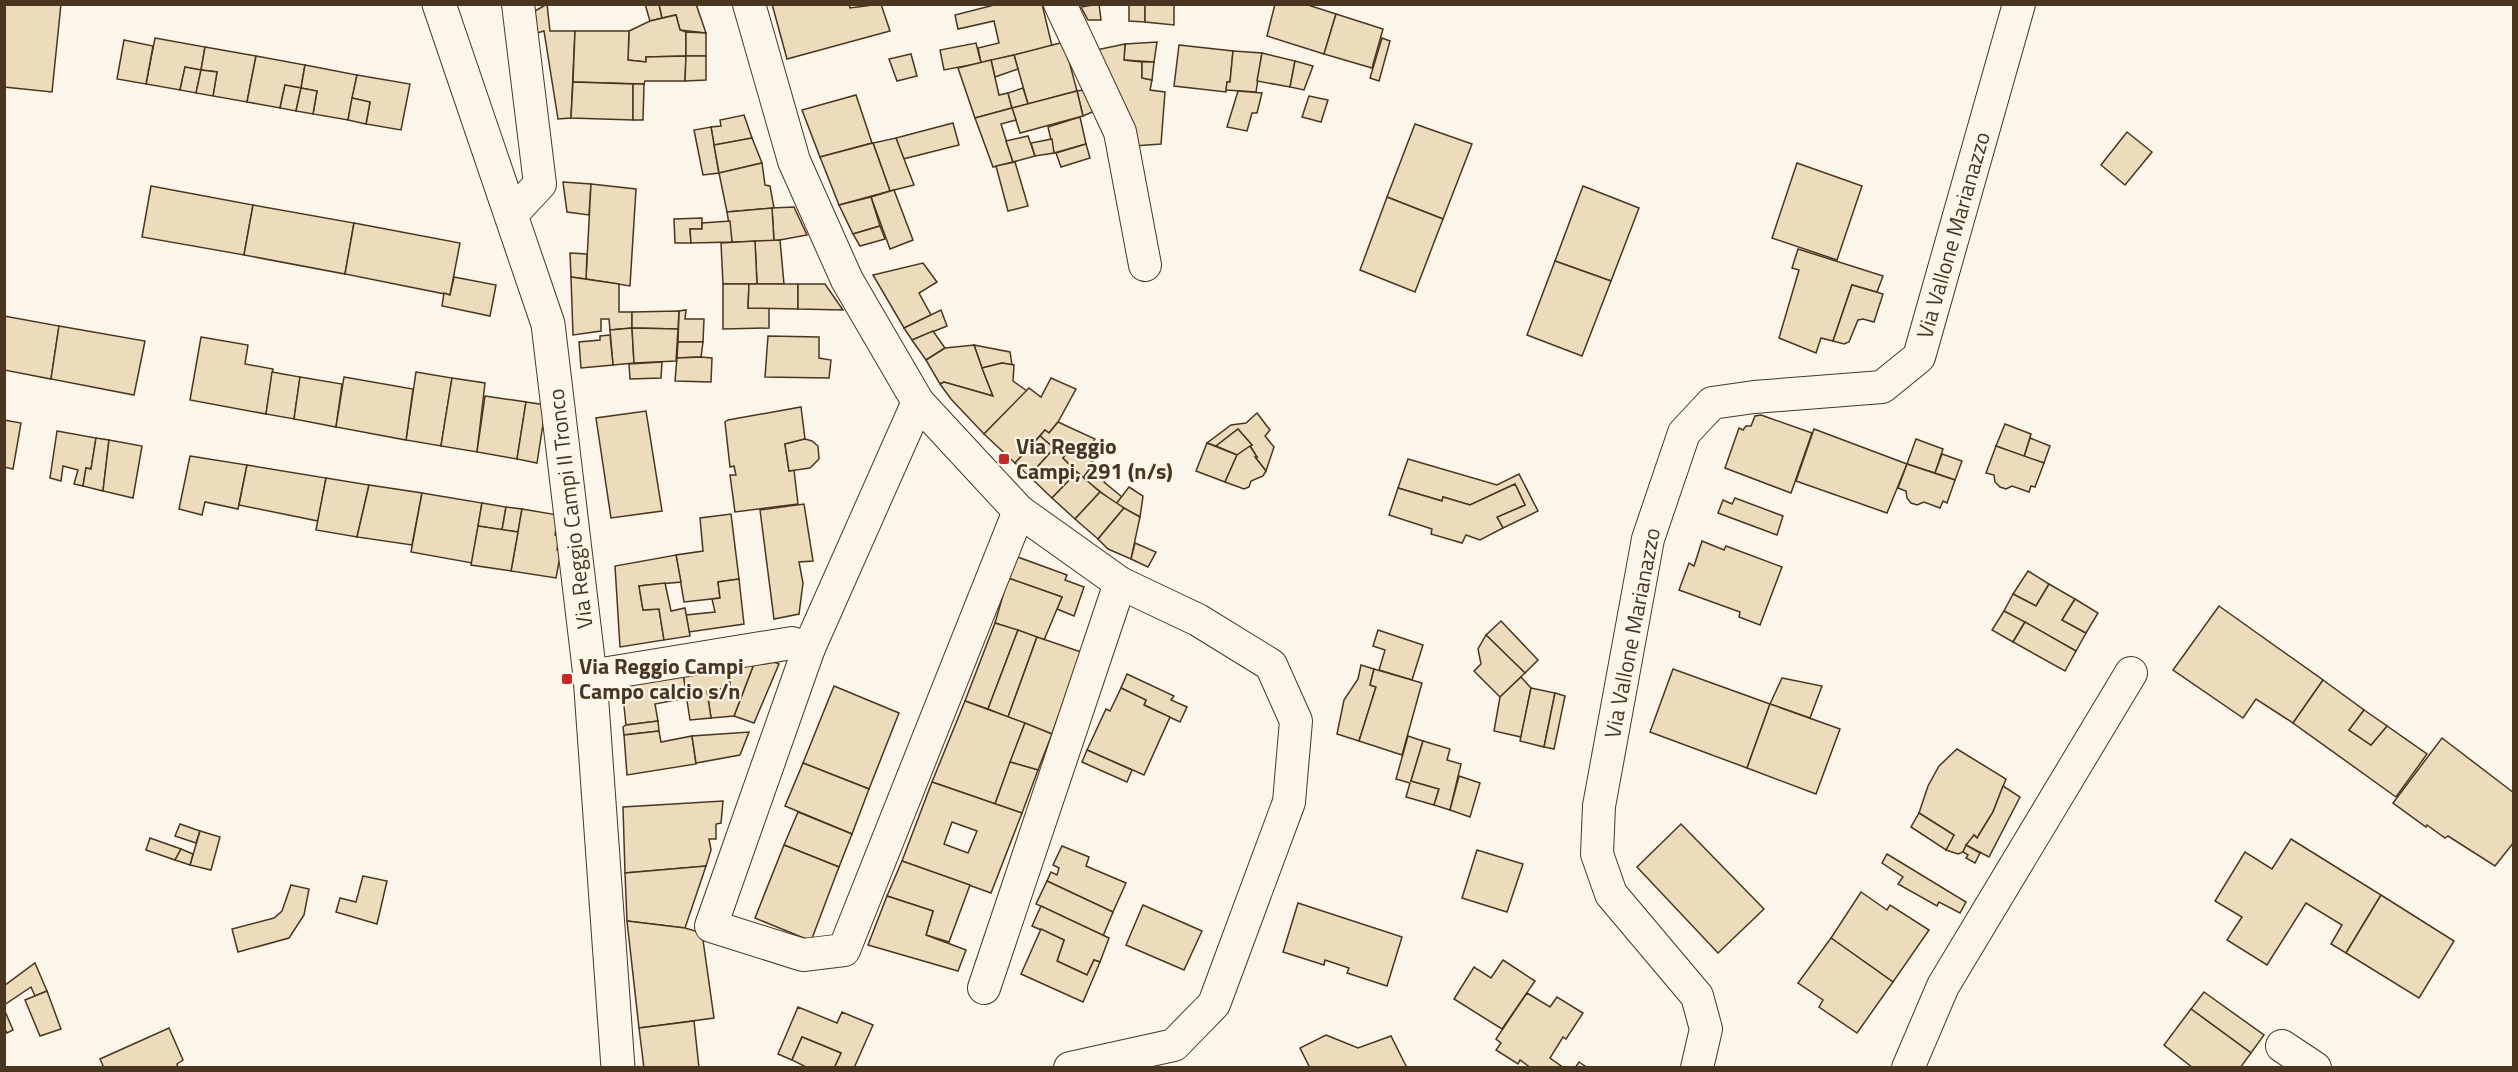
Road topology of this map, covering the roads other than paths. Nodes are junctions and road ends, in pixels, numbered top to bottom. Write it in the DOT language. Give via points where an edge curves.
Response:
graph roads {
  1 [pos="439,4"];
  2 [pos="518,4"];
  3 [pos="749,4"];
  4 [pos="1060,4"];
  5 [pos="2019,4"];
  6 [pos="511,215"];
  7 [pos="1145,265"];
  8 [pos="918,402"];
  9 [pos="1019,511"];
  10 [pos="1120,583"];
  11 [pos="809,648"];
  12 [pos="2131,673"];
  13 [pos="590,676"];
  14 [pos="984,988"];
  15 [pos="2282,1046"];
  16 [pos="618,1068"];
  17 [pos="1070,1068"];
  18 [pos="1697,1068"];
  19 [pos="1908,1068"];
  20 [pos="2316,1068"];
  1 -- 6 [label="main road, Via Reggio Campi II Tronco"];
  2 -- 6 [label="street" via="540,184"];
  3 -- 8 [label="street" via="794,161 847,280"];
  4 -- 7 [label="street" via="1120,132"];
  5 -- 18 [label="street, Via Vallone Marianazzo" via="1919,357 1882,387 1712,403 1684,433 1648,538 1599,806 1597,854 1611,894 1696,996 1706,1029"];
  6 -- 13 [label="main road, Via Reggio Campi II Tronco" via="548,324"];
  8 -- 9 [label="street"];
  8 -- 11 [label="street"];
  9 -- 10 [label="street"];
  9 -- 11 [label="street" via="844,950 803,955 711,926"];
  10 -- 14 [label="street"];
  10 -- 17 [label="street" via="1198,620 1271,665 1296,722 1289,802 1215,1004 1174,1045"];
  11 -- 13 [label="street" via="792,642"];
  12 -- 19 [label="street" via="1943,986"];
  13 -- 16 [label="main road, Via Reggio Campi II Tronco"];
  15 -- 20 [label="street"];
}
